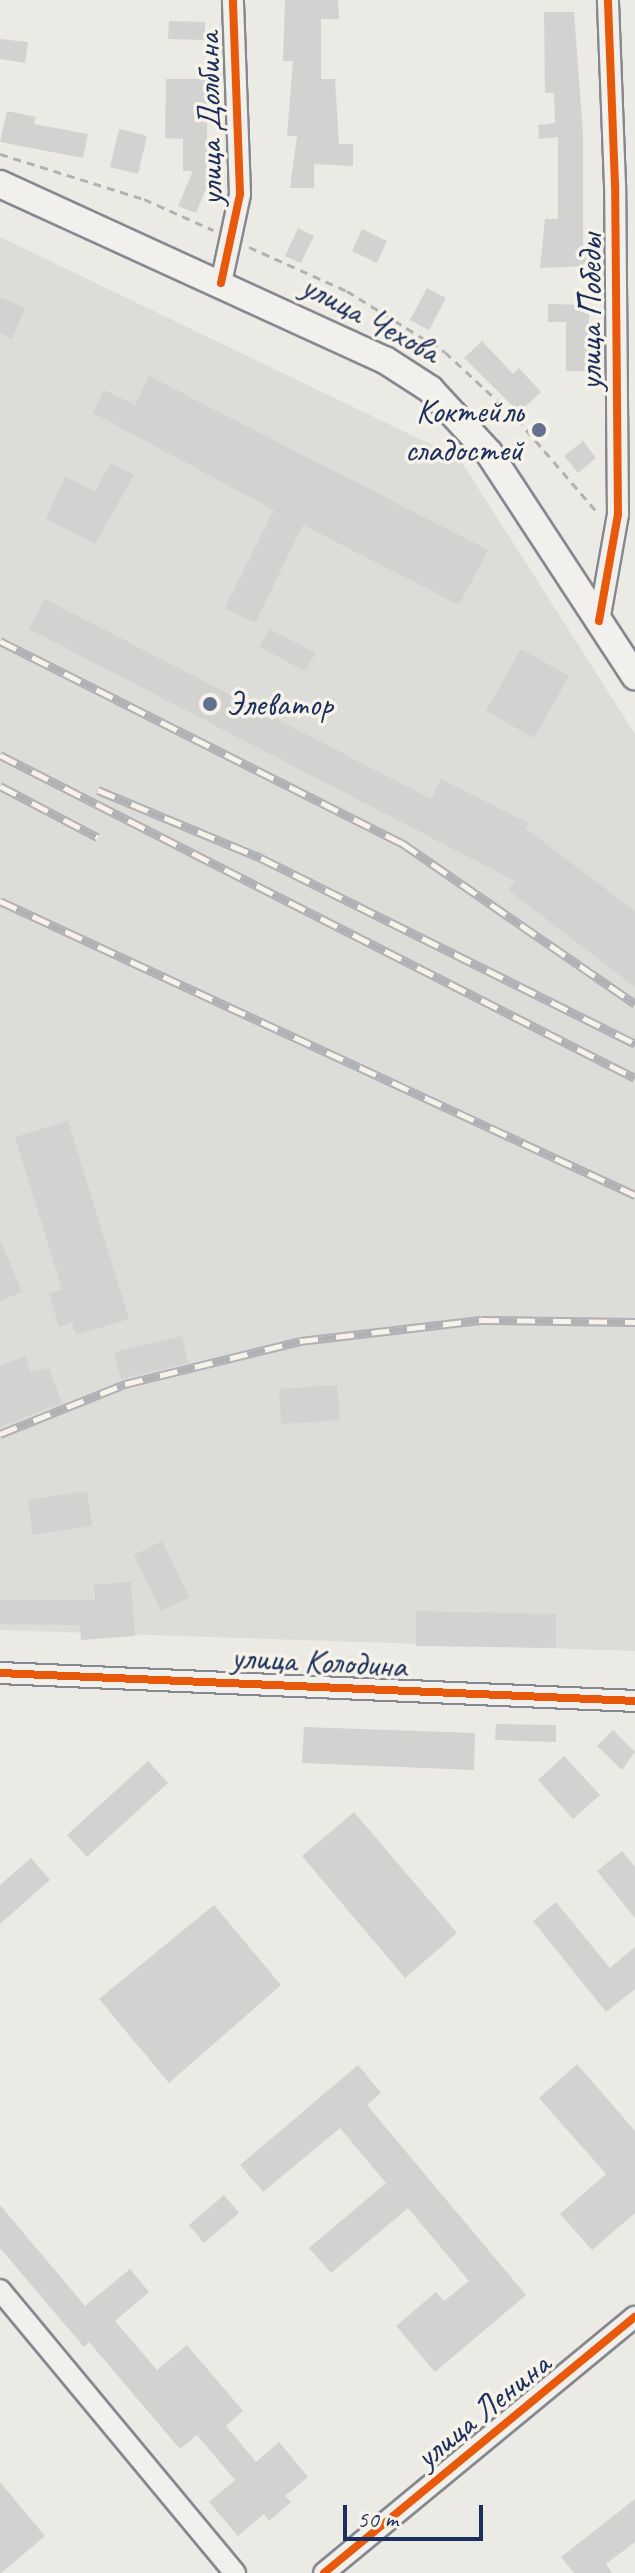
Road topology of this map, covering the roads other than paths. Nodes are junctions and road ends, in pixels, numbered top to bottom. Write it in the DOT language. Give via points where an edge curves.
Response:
graph roads {
  1 [pos="233,0"];
  2 [pos="608,0"];
  3 [pos="0,184"];
  4 [pos="625,184"];
  5 [pos="221,283"];
  6 [pos="599,621"];
  7 [pos="635,676"];
  8 [pos="8,1673"];
  9 [pos="0,1688"];
  10 [pos="635,1701"];
  11 [pos="0,2290"];
  12 [pos="635,2317"];
  13 [pos="235,2573"];
  14 [pos="324,2573"];
  1 -- 5 [label="street, улица Долбина" via="240,194"];
  2 -- 4 [label="street, улица Победы"];
  3 -- 5 [label="main road, улица Чехова"];
  4 -- 6 [label="street, улица Победы" via="617,526"];
  5 -- 6 [label="main road, улица Чехова" via="385,360 458,413"];
  6 -- 7 [label="main road, улица Чехова"];
  8 -- 9 [label="street"];
  8 -- 10 [label="street, улица Колодина"];
  11 -- 13 [label="street"];
  12 -- 14 [label="street, улица Ленина"];
}
